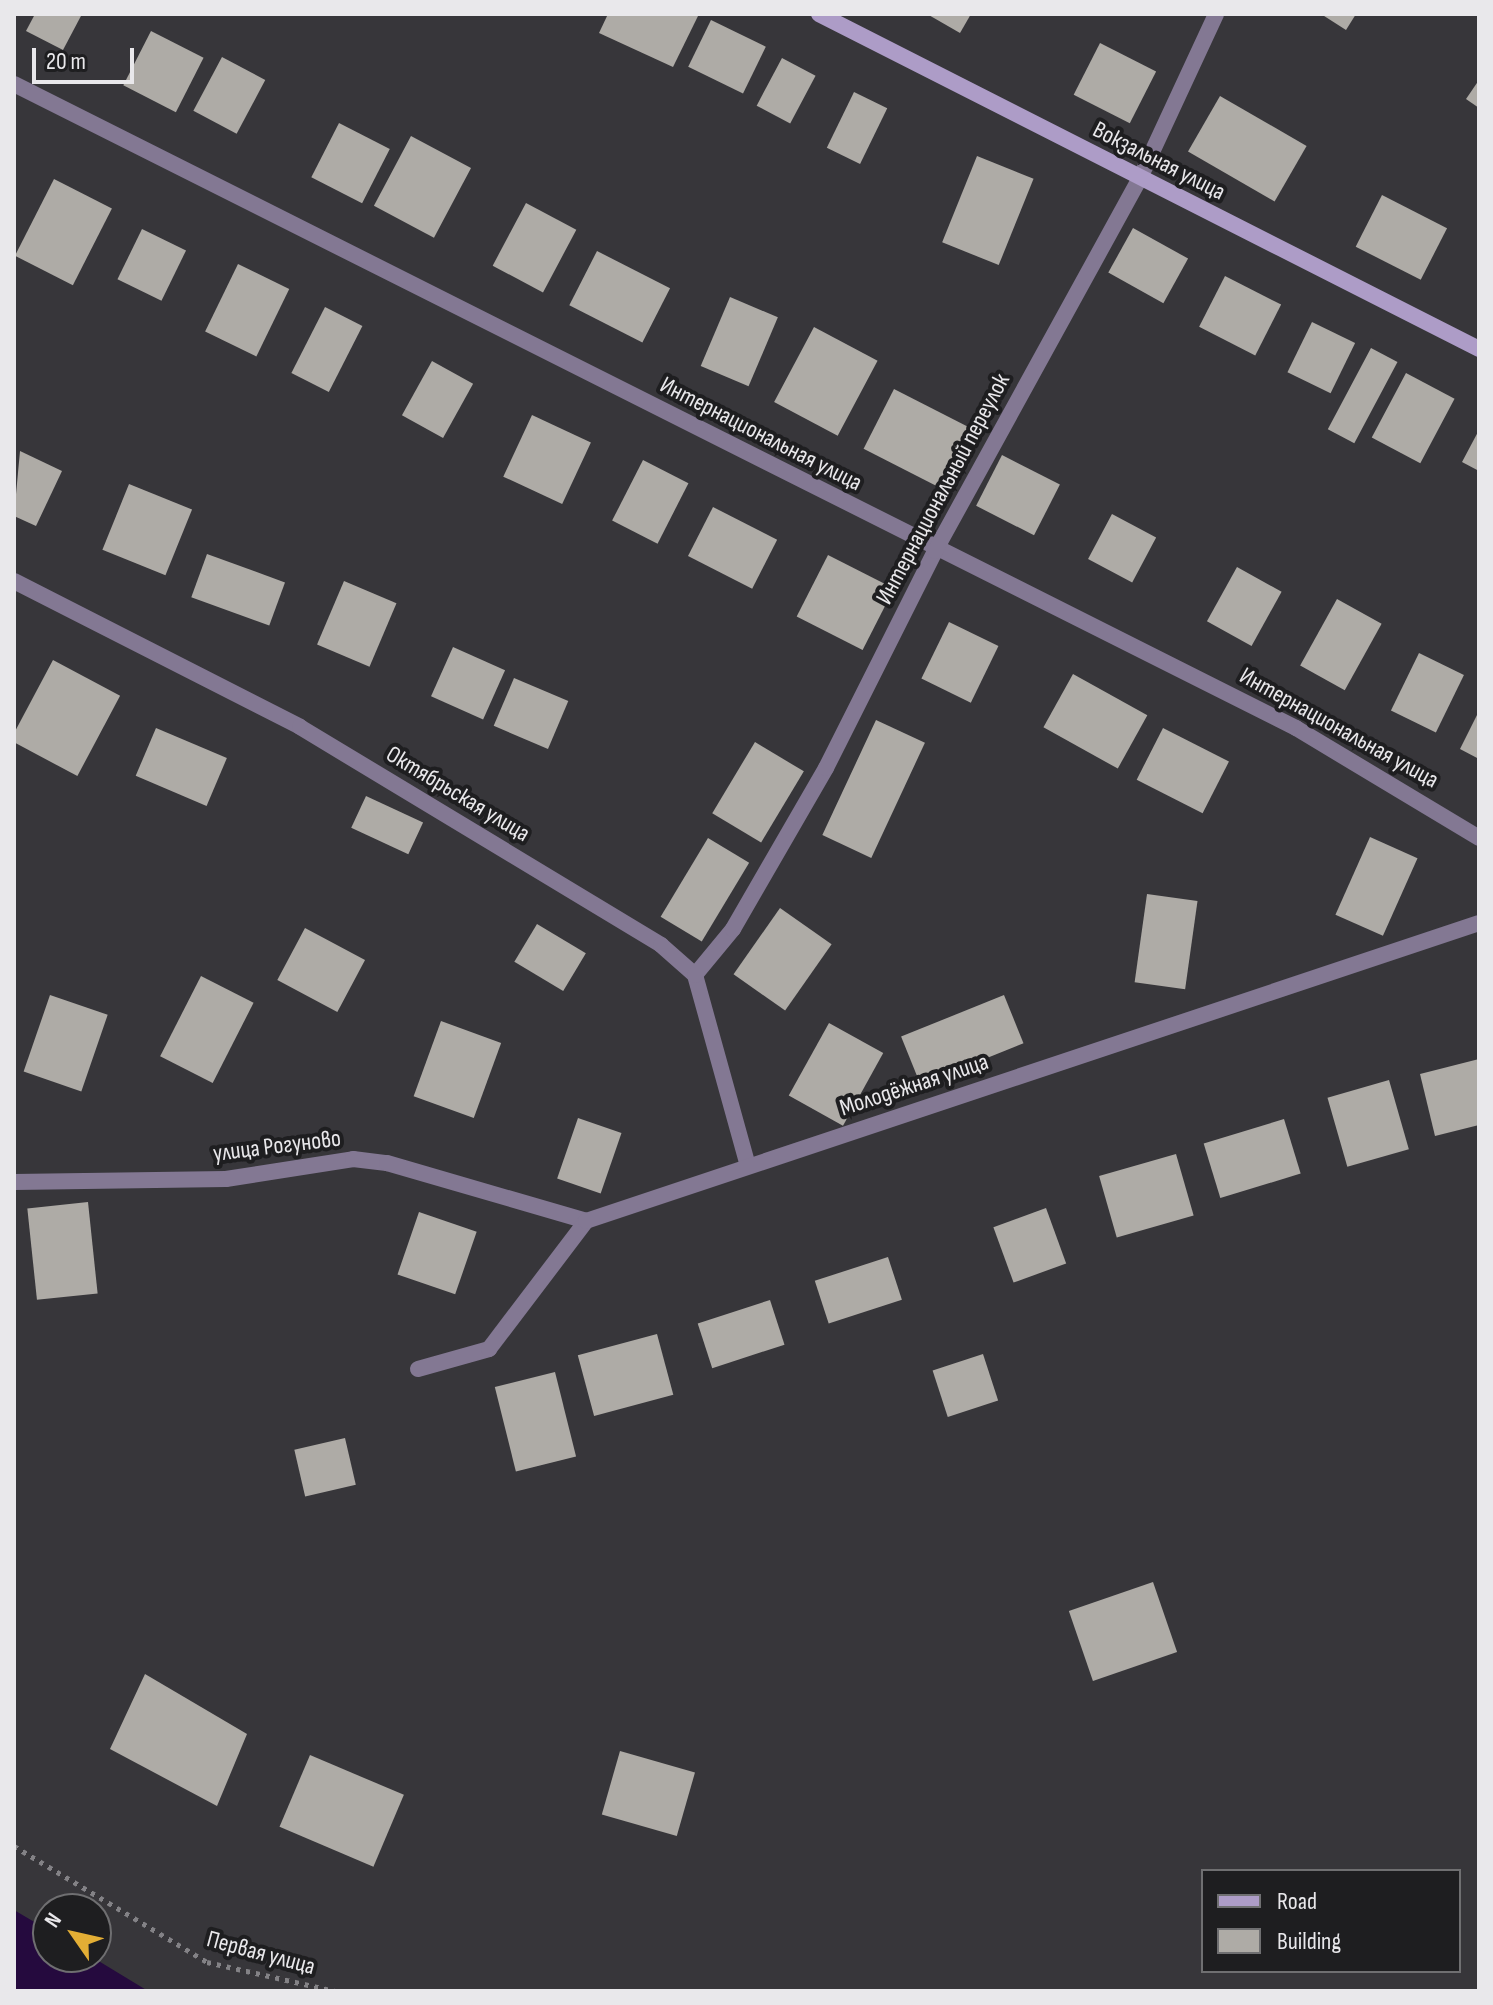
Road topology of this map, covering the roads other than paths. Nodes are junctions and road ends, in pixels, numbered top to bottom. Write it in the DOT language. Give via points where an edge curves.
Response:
graph roads {
  1 [pos="819,14"];
  2 [pos="1216,14"];
  3 [pos="14,84"];
  4 [pos="1140,178"];
  5 [pos="1479,349"];
  6 [pos="935,551"];
  7 [pos="14,581"];
  8 [pos="1479,838"];
  9 [pos="1479,923"];
  10 [pos="695,975"];
  11 [pos="747,1162"];
  12 [pos="14,1182"];
  13 [pos="586,1221"];
  14 [pos="418,1369"];
  1 -- 4 [label="street, Вокзальная улица"];
  2 -- 4 [label="street, Интернациональный переулок"];
  3 -- 6 [label="street, Интернациональная улица"];
  4 -- 5 [label="street, Вокзальная улица"];
  4 -- 6 [label="street, Интернациональный переулок"];
  6 -- 8 [label="street, Интернациональная улица" via="1296,728"];
  6 -- 10 [label="street, Интернациональный переулок" via="826,768 733,929"];
  7 -- 10 [label="street, Октябрьская улица" via="300,727 661,945"];
  9 -- 11 [label="street, Молодёжная улица" via="1267,998"];
  10 -- 11 [label="street" via="698,1008"];
  11 -- 13 [label="street, Молодёжная улица"];
  12 -- 13 [label="street, улица Рогуново" via="226,1179 353,1159 387,1163"];
  13 -- 14 [label="street" via="489,1349"];
}
